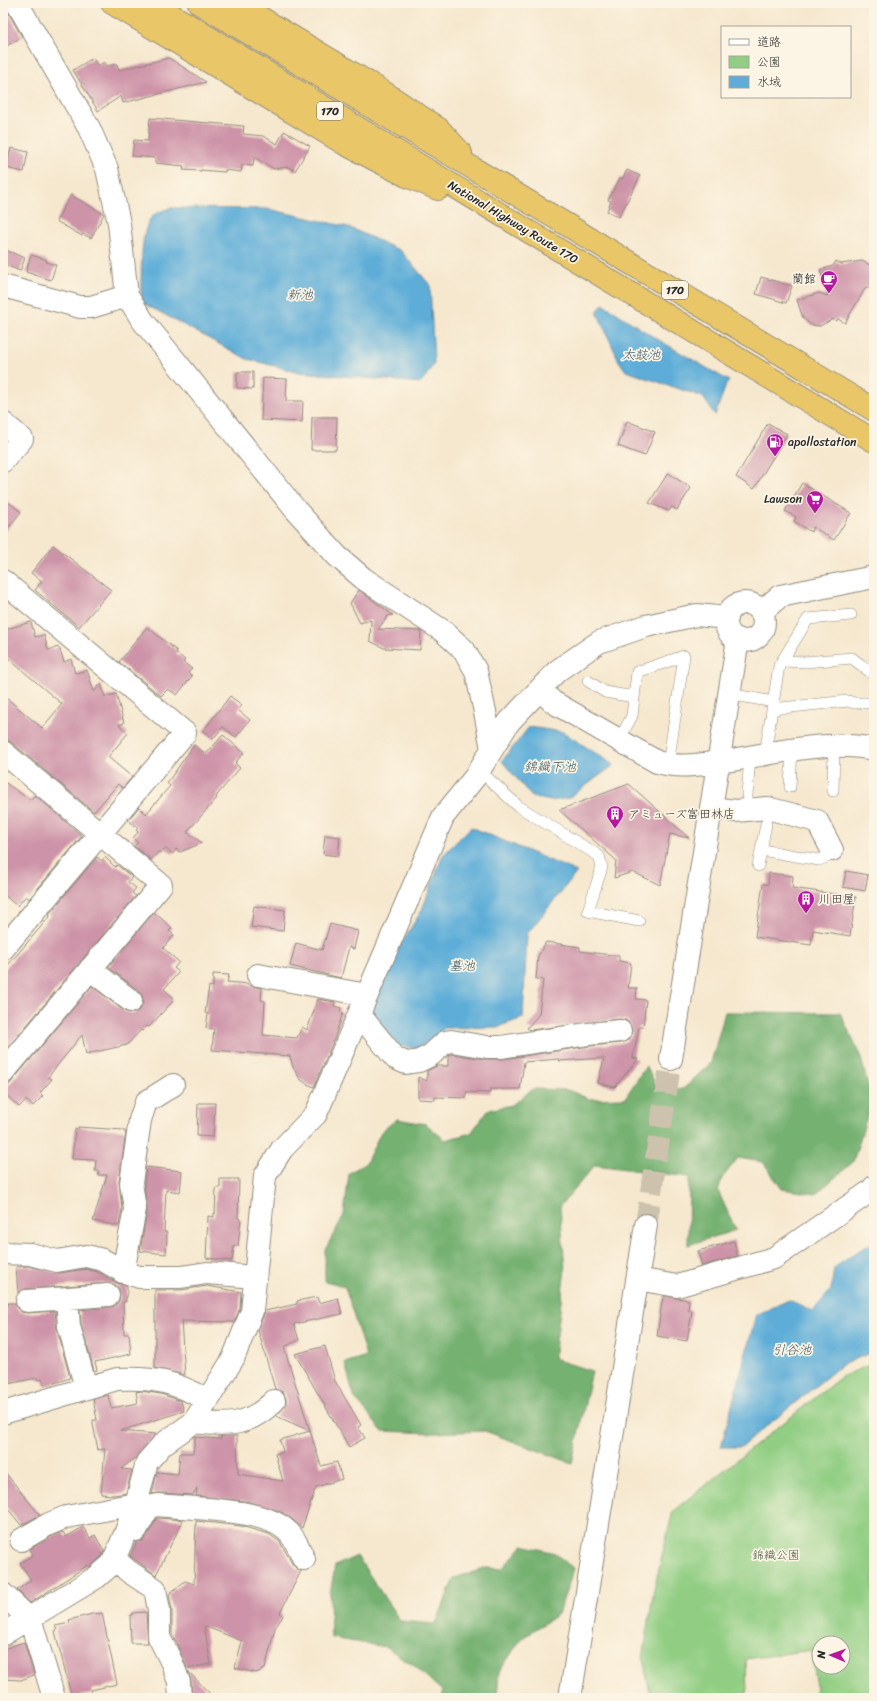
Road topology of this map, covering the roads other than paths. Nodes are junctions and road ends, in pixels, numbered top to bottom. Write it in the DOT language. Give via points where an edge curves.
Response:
graph roads {
  1 [pos="17,3"];
  2 [pos="112,3"];
  3 [pos="152,3"];
  4 [pos="199,3"];
  5 [pos="236,3"];
  6 [pos="476,170"];
  7 [pos="508,218"];
  8 [pos="3,286"];
  9 [pos="127,296"];
  10 [pos="874,410"];
  11 [pos="3,423"];
  12 [pos="874,441"];
  13 [pos="3,461"];
  14 [pos="874,577"];
  15 [pos="3,580"];
  16 [pos="761,612"];
  17 [pos="851,615"];
  18 [pos="727,618"];
  19 [pos="738,640"];
  20 [pos="783,661"];
  21 [pos="874,675"];
  22 [pos="588,681"];
  23 [pos="540,690"];
  24 [pos="729,694"];
  25 [pos="634,697"];
  26 [pos="874,702"];
  27 [pos="773,705"];
  28 [pos="619,740"];
  29 [pos="834,746"];
  30 [pos="492,749"];
  31 [pos="874,749"];
  32 [pos="792,750"];
  33 [pos="3,752"];
  34 [pos="758,756"];
  35 [pos="718,762"];
  36 [pos="668,765"];
  37 [pos="479,770"];
  38 [pos="790,788"];
  39 [pos="833,791"];
  40 [pos="747,795"];
  41 [pos="711,808"];
  42 [pos="766,824"];
  43 [pos="100,834"];
  44 [pos="761,850"];
  45 [pos="832,850"];
  46 [pos="758,866"];
  47 [pos="639,921"];
  48 [pos="7,935"];
  49 [pos="90,969"];
  50 [pos="258,975"];
  51 [pos="367,995"];
  52 [pos="130,1001"];
  53 [pos="358,1014"];
  54 [pos="620,1031"];
  55 [pos="671,1059"];
  56 [pos="3,1073"];
  57 [pos="174,1085"];
  58 [pos="874,1187"];
  59 [pos="646,1225"];
  60 [pos="4,1253"];
  61 [pos="123,1272"];
  62 [pos="255,1278"];
  63 [pos="637,1278"];
  64 [pos="108,1295"];
  65 [pos="67,1298"];
  66 [pos="27,1301"];
  67 [pos="86,1388"];
  68 [pos="208,1400"];
  69 [pos="274,1400"];
  70 [pos="3,1413"];
  71 [pos="194,1422"];
  72 [pos="136,1504"];
  73 [pos="21,1540"];
  74 [pos="304,1558"];
  75 [pos="115,1559"];
  76 [pos="3,1594"];
  77 [pos="28,1619"];
  78 [pos="3,1634"];
  79 [pos="54,1698"];
  80 [pos="180,1698"];
  81 [pos="570,1698"];
  1 -- 9 [label="street" via="89,128 107,168 119,223"];
  2 -- 7 [label="highway" via="345,144 407,176"];
  3 -- 7 [label="highway, National Highway Route 170 / 170"];
  4 -- 6 [label="highway, 170"];
  5 -- 6 [label="highway" via="382,91 439,129"];
  6 -- 10 [label="highway, 170"];
  7 -- 12 [label="highway, National Highway Route 170 / 170"];
  8 -- 9 [label="street" via="80,307 91,307"];
  9 -- 30 [label="street" via="143,321 295,510 337,556 364,579 442,631 464,650 476,672"];
  11 -- 13 [label="street" via="22,439"];
  14 -- 16 [label="street" via="780,596"];
  15 -- 43 [label="street" via="185,733"];
  16 -- 18 [label="street" via="757,607 745,603 734,607"];
  16 -- 19 [label="street" via="764,623 760,634 750,640"];
  17 -- 20 [label="lane" via="808,619"];
  18 -- 19 [label="street" via="730,633"];
  18 -- 23 [label="street" via="697,615 646,626 599,642 557,671"];
  19 -- 24 [label="street"];
  20 -- 21 [label="lane" via="852,658"];
  20 -- 27 [label="lane" via="779,666"];
  22 -- 25 [label="lane" via="605,692"];
  23 -- 28 [label="street" via="553,702"];
  23 -- 30 [label="street" via="509,722"];
  24 -- 27 [label="lane"];
  24 -- 35 [label="street"];
  25 -- 28 [label="lane" via="632,716"];
  25 -- 36 [label="lane" via="637,672 684,656"];
  26 -- 27 [label="lane"];
  27 -- 34 [label="lane"];
  28 -- 36 [label="street" via="657,762"];
  29 -- 31 [label="street"];
  29 -- 32 [label="street"];
  29 -- 39 [label="lane"];
  30 -- 37 [label="street"];
  32 -- 34 [label="street"];
  32 -- 38 [label="lane"];
  33 -- 43 [label="street"];
  34 -- 35 [label="street"];
  34 -- 40 [label="lane"];
  35 -- 36 [label="street" via="689,767"];
  35 -- 41 [label="street"];
  37 -- 47 [label="lane" via="518,806 599,856 602,867 588,911"];
  37 -- 51 [label="street" via="443,816"];
  41 -- 45 [label="street" via="736,811 767,808 817,822"];
  41 -- 55 [label="street"];
  42 -- 44 [label="lane"];
  43 -- 48 [label="street"];
  43 -- 49 [label="street" via="161,885"];
  44 -- 45 [label="lane" via="819,860 827,857"];
  44 -- 46 [label="lane"];
  49 -- 52 [label="street"];
  49 -- 56 [label="street"];
  50 -- 51 [label="street"];
  51 -- 53 [label="street"];
  53 -- 54 [label="street" via="395,1058 406,1063 419,1061 431,1055 445,1042 451,1041 501,1047"];
  53 -- 62 [label="street" via="316,1114 282,1149 265,1176"];
  57 -- 61 [label="street" via="146,1102 140,1120 131,1183 135,1209"];
  58 -- 63 [label="street" via="774,1258 677,1286"];
  59 -- 63 [label="street"];
  60 -- 61 [label="street" via="30,1254 57,1261 86,1256 103,1260"];
  61 -- 62 [label="street" via="139,1277 181,1277 207,1273"];
  62 -- 68 [label="street" via="252,1311 233,1359"];
  63 -- 81 [label="street"];
  64 -- 65 [label="street"];
  65 -- 66 [label="street"];
  65 -- 67 [label="street" via="69,1326"];
  67 -- 68 [label="street" via="117,1379 137,1378 181,1386"];
  67 -- 70 [label="street"];
  68 -- 71 [label="street"];
  69 -- 71 [label="street" via="253,1418 237,1423"];
  71 -- 72 [label="street" via="164,1444 147,1462"];
  72 -- 73 [label="street" via="66,1518 49,1524"];
  72 -- 75 [label="street"];
  74 -- 75 [label="street" via="296,1541 286,1530 259,1517 243,1513 158,1506 149,1507 124,1552"];
  75 -- 77 [label="street" via="97,1577"];
  75 -- 80 [label="street" via="155,1589 159,1610 159,1637 179,1682"];
  76 -- 77 [label="street"];
  77 -- 78 [label="street"];
  77 -- 79 [label="street"];
}
